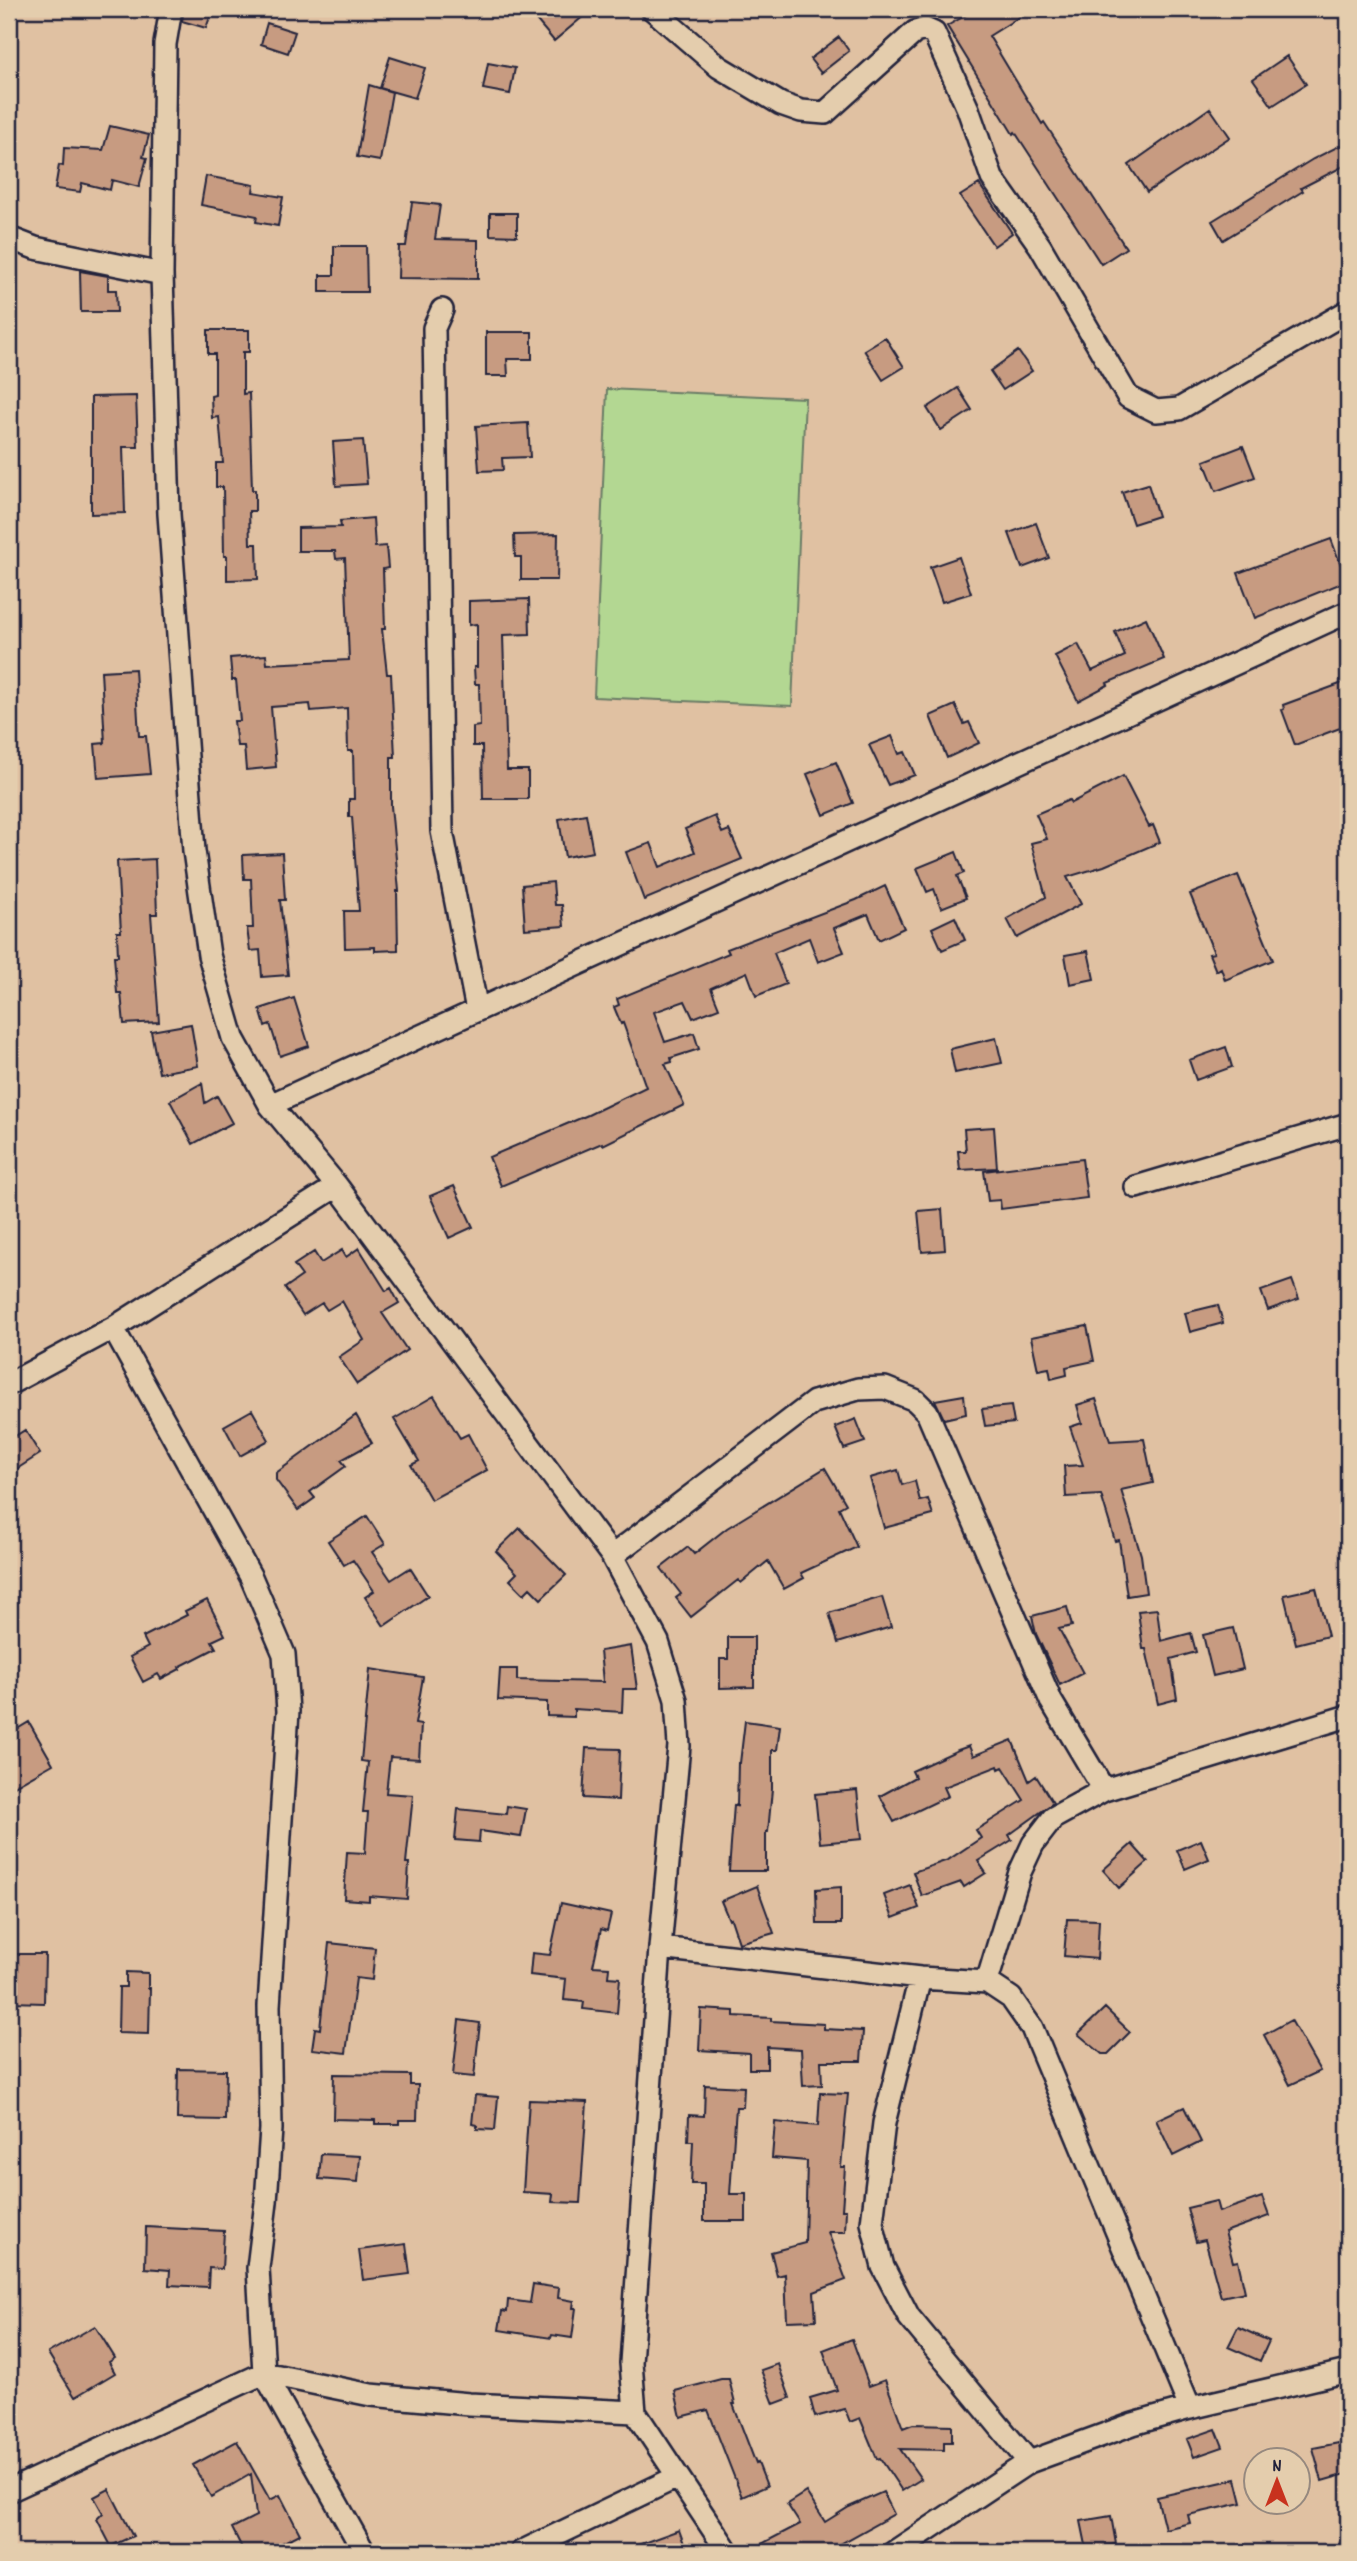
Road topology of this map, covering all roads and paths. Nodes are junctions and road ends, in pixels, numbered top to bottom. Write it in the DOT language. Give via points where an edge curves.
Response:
graph roads {
  1 [pos="170,9"];
  2 [pos="652,9"];
  3 [pos="9,238"];
  4 [pos="162,274"];
  5 [pos="442,310"];
  6 [pos="1348,311"];
  7 [pos="1348,612"];
  8 [pos="477,1010"];
  9 [pos="270,1105"];
  10 [pos="1348,1124"];
  11 [pos="337,1186"];
  12 [pos="1136,1187"];
  13 [pos="113,1328"];
  14 [pos="9,1384"];
  15 [pos="612,1556"];
  16 [pos="1348,1716"];
  17 [pos="1104,1790"];
  18 [pos="660,1948"];
  19 [pos="919,1978"];
  20 [pos="987,1982"];
  21 [pos="1348,2371"];
  22 [pos="264,2373"];
  23 [pos="1190,2408"];
  24 [pos="635,2412"];
  25 [pos="1030,2462"];
  26 [pos="677,2477"];
  27 [pos="9,2491"];
  28 [pos="364,2552"];
  29 [pos="521,2552"];
  30 [pos="728,2552"];
  31 [pos="894,2552"];
  1 -- 4 [label="street"];
  2 -- 6 [label="street" via="719,67 780,104 825,113 915,32 925,29 934,33 992,178 1040,246 1128,397 1156,411 1179,409"];
  3 -- 4 [label="street" via="35,248"];
  4 -- 9 [label="street" via="169,514 194,851 209,955 233,1038"];
  5 -- 8 [label="street" via="434,328 442,831"];
  7 -- 8 [label="street"];
  8 -- 9 [label="street"];
  9 -- 11 [label="street"];
  10 -- 12 [label="street"];
  11 -- 13 [label="street"];
  11 -- 15 [label="street"];
  13 -- 14 [label="street"];
  13 -- 22 [label="street" via="251,1577 284,1654 289,1711 269,2006 271,2129 258,2268"];
  15 -- 17 [label="street" via="814,1402 858,1389 885,1388 915,1400 927,1412 1051,1701"];
  15 -- 18 [label="street" via="657,1643 676,1700 679,1746"];
  16 -- 17 [label="street"];
  17 -- 20 [label="street" via="1054,1818 1033,1844"];
  18 -- 19 [label="street"];
  18 -- 24 [label="street" via="631,2363"];
  19 -- 20 [label="street"];
  19 -- 25 [label="street" via="884,2123 872,2223 883,2267 909,2317"];
  20 -- 23 [label="street" via="1011,1998 1032,2028"];
  21 -- 23 [label="street"];
  22 -- 24 [label="street" via="371,2395"];
  22 -- 27 [label="street"];
  22 -- 28 [label="street"];
  23 -- 25 [label="street"];
  24 -- 26 [label="street"];
  25 -- 31 [label="street"];
  26 -- 29 [label="street"];
  26 -- 30 [label="street"];
}
